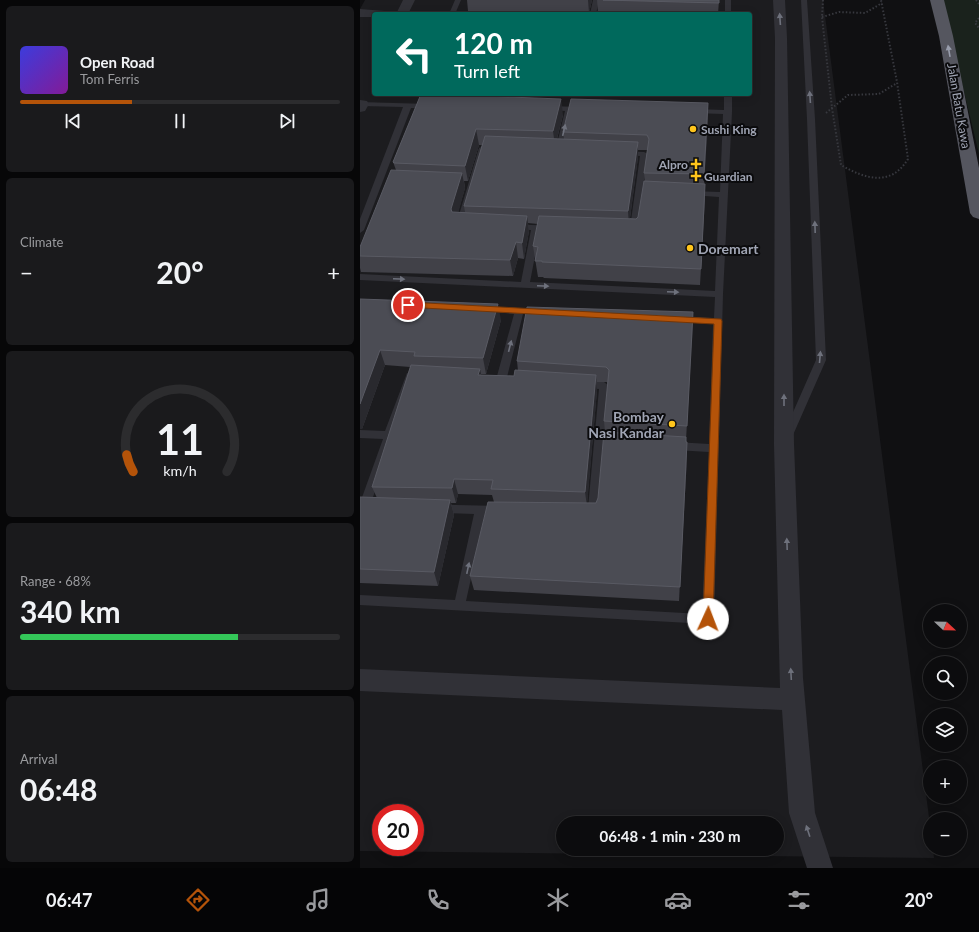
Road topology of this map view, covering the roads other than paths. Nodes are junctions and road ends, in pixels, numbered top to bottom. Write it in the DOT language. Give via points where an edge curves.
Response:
graph roads {
  1 [pos="409,0"];
  2 [pos="458,0"];
  3 [pos="596,0"];
  4 [pos="728,0"];
  5 [pos="779,0"];
  6 [pos="804,0"];
  7 [pos="937,0"];
  8 [pos="403,12"];
  9 [pos="453,12"];
  10 [pos="593,12"];
  11 [pos="728,12"];
  12 [pos="360,13"];
  13 [pos="372,14"];
  14 [pos="728,96"];
  15 [pos="361,106"];
  16 [pos="408,106"];
  17 [pos="439,106"];
  18 [pos="538,108"];
  19 [pos="568,109"];
  20 [pos="592,109"];
  21 [pos="688,111"];
  22 [pos="728,112"];
  23 [pos="559,151"];
  24 [pos="686,193"];
  25 [pos="724,195"];
  26 [pos="979,213"];
  27 [pos="536,228"];
  28 [pos="360,230"];
  29 [pos="360,277"];
  30 [pos="525,285"];
  31 [pos="719,294"];
  32 [pos="479,309"];
  33 [pos="519,311"];
  34 [pos="551,312"];
  35 [pos="670,318"];
  36 [pos="718,321"];
  37 [pos="501,381"];
  38 [pos="360,434"];
  39 [pos="389,435"];
  40 [pos="784,444"];
  41 [pos="668,446"];
  42 [pos="714,448"];
  43 [pos="480,510"];
  44 [pos="360,600"];
  45 [pos="459,606"];
  46 [pos="360,680"];
  47 [pos="793,700"];
  48 [pos="820,868"];
  1 -- 8 [label="street"];
  2 -- 9 [label="lane"];
  3 -- 10 [label="lane"];
  4 -- 11 [label="lane"];
  40 -- 5 [label="street, one-way"];
  40 -- 6 [label="lane, one-way" via="820,360"];
  26 -- 7 [label="highway, Jalan Batu Kawa, one-way"];
  12 -- 13 [label="street"];
  14 -- 22 [label="lane"];
  15 -- 16 [label="lane"];
  16 -- 17 [label="lane"];
  16 -- 28 [label="lane" via="382,182"];
  18 -- 19 [label="lane"];
  19 -- 20 [label="lane"];
  23 -- 19 [label="lane, one-way"];
  21 -- 22 [label="lane"];
  22 -- 25 [label="lane"];
  23 -- 27 [label="lane" via="483,148 468,185 460,225"];
  23 -- 27 [label="lane" via="644,154 643,192 634,231"];
  24 -- 25 [label="lane"];
  25 -- 31 [label="lane"];
  27 -- 30 [label="lane"];
  29 -- 30 [label="lane, one-way"];
  30 -- 31 [label="lane, one-way"];
  31 -- 36 [label="lane"];
  32 -- 33 [label="lane"];
  33 -- 34 [label="lane"];
  37 -- 33 [label="lane, one-way"];
  35 -- 36 [label="lane"];
  36 -- 42 [label="lane"];
  37 -- 39 [label="lane" via="410,375"];
  37 -- 43 [label="lane" via="604,386 603,443 593,514"];
  38 -- 39 [label="lane"];
  39 -- 43 [label="lane" via="364,507"];
  47 -- 40 [label="street, one-way"];
  41 -- 42 [label="lane"];
  42 -- 45 [label="lane" via="708,619"];
  45 -- 43 [label="lane, one-way"];
  44 -- 45 [label="lane"];
  46 -- 47 [label="street"];
  48 -- 47 [label="street, one-way" via="802,813"];
}
